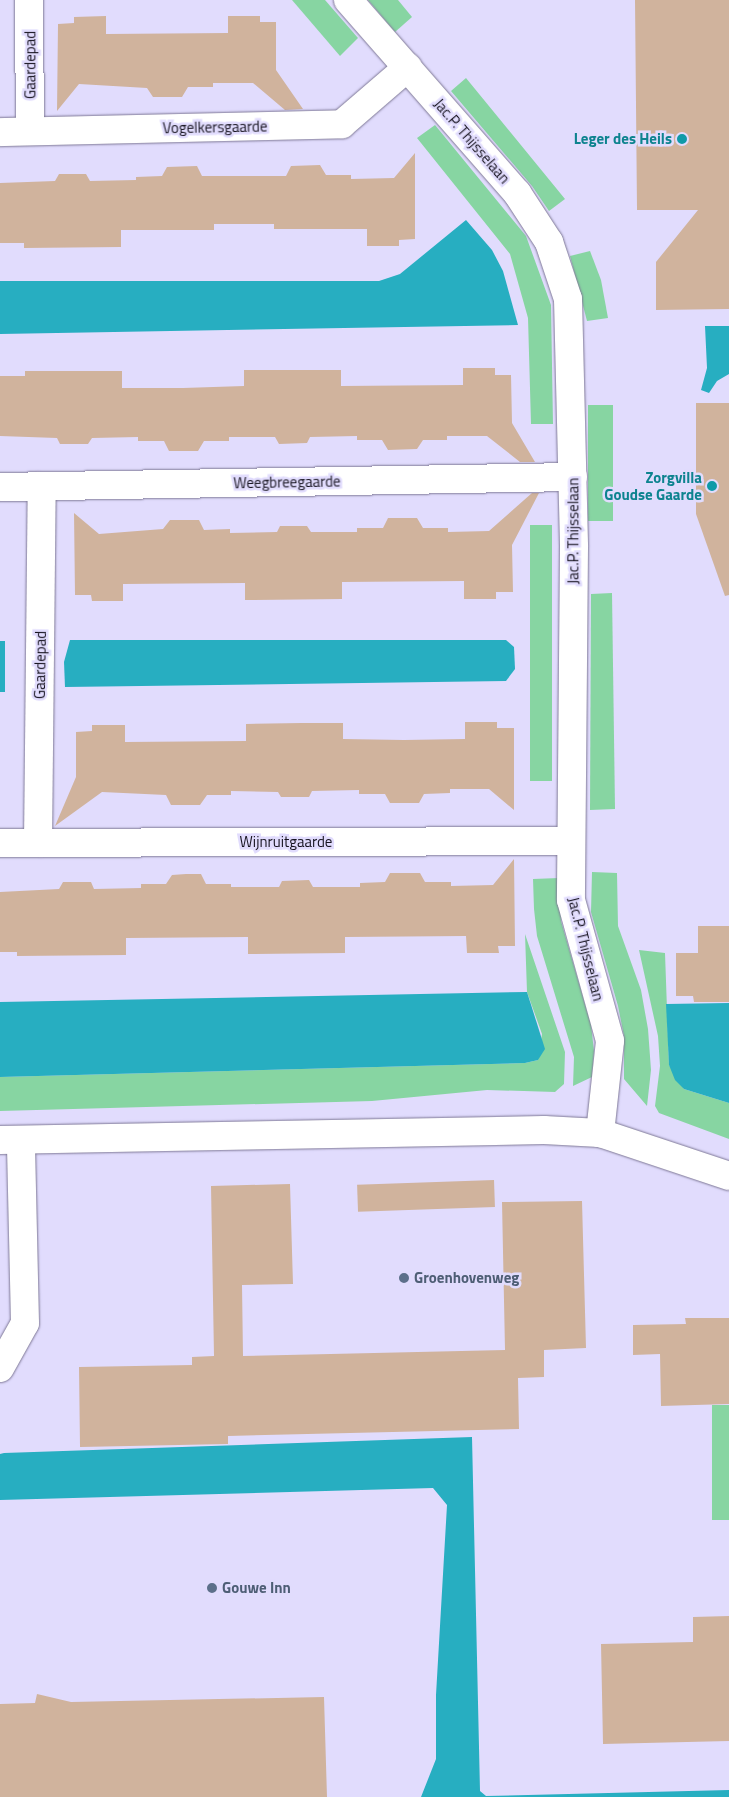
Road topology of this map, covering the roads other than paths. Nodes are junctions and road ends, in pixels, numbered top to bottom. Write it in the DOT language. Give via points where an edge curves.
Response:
graph roads {
  1 [pos="29,0"];
  2 [pos="348,0"];
  3 [pos="408,67"];
  4 [pos="30,131"];
  5 [pos="0,132"];
  6 [pos="573,477"];
  7 [pos="42,486"];
  8 [pos="0,487"];
  9 [pos="571,841"];
  10 [pos="38,843"];
  11 [pos="0,844"];
  12 [pos="600,1133"];
  13 [pos="10,1140"];
  14 [pos="729,1176"];
  15 [pos="0,1368"];
  1 -- 4 [label="street, Gaardepad"];
  2 -- 3 [label="street, Jac.P. Thijsselaan"];
  3 -- 4 [label="street, Vogelkersgaarde" via="342,124"];
  3 -- 6 [label="street, Jac.P. Thijsselaan" via="517,193 549,242 568,299"];
  4 -- 5 [label="street, Vogelkersgaarde"];
  6 -- 7 [label="street, Weegbreegaarde"];
  6 -- 9 [label="street, Jac.P. Thijsselaan"];
  7 -- 8 [label="street, Weegbreegaarde"];
  7 -- 10 [label="street, Gaardepad"];
  9 -- 10 [label="street, Wijnruitgaarde"];
  9 -- 12 [label="street, Jac.P. Thijsselaan" via="571,900 610,1042"];
  10 -- 11 [label="street, Wijnruitgaarde"];
  12 -- 13 [label="street" via="544,1130"];
  12 -- 14 [label="street"];
  13 -- 15 [label="street" via="25,1323"];
}
